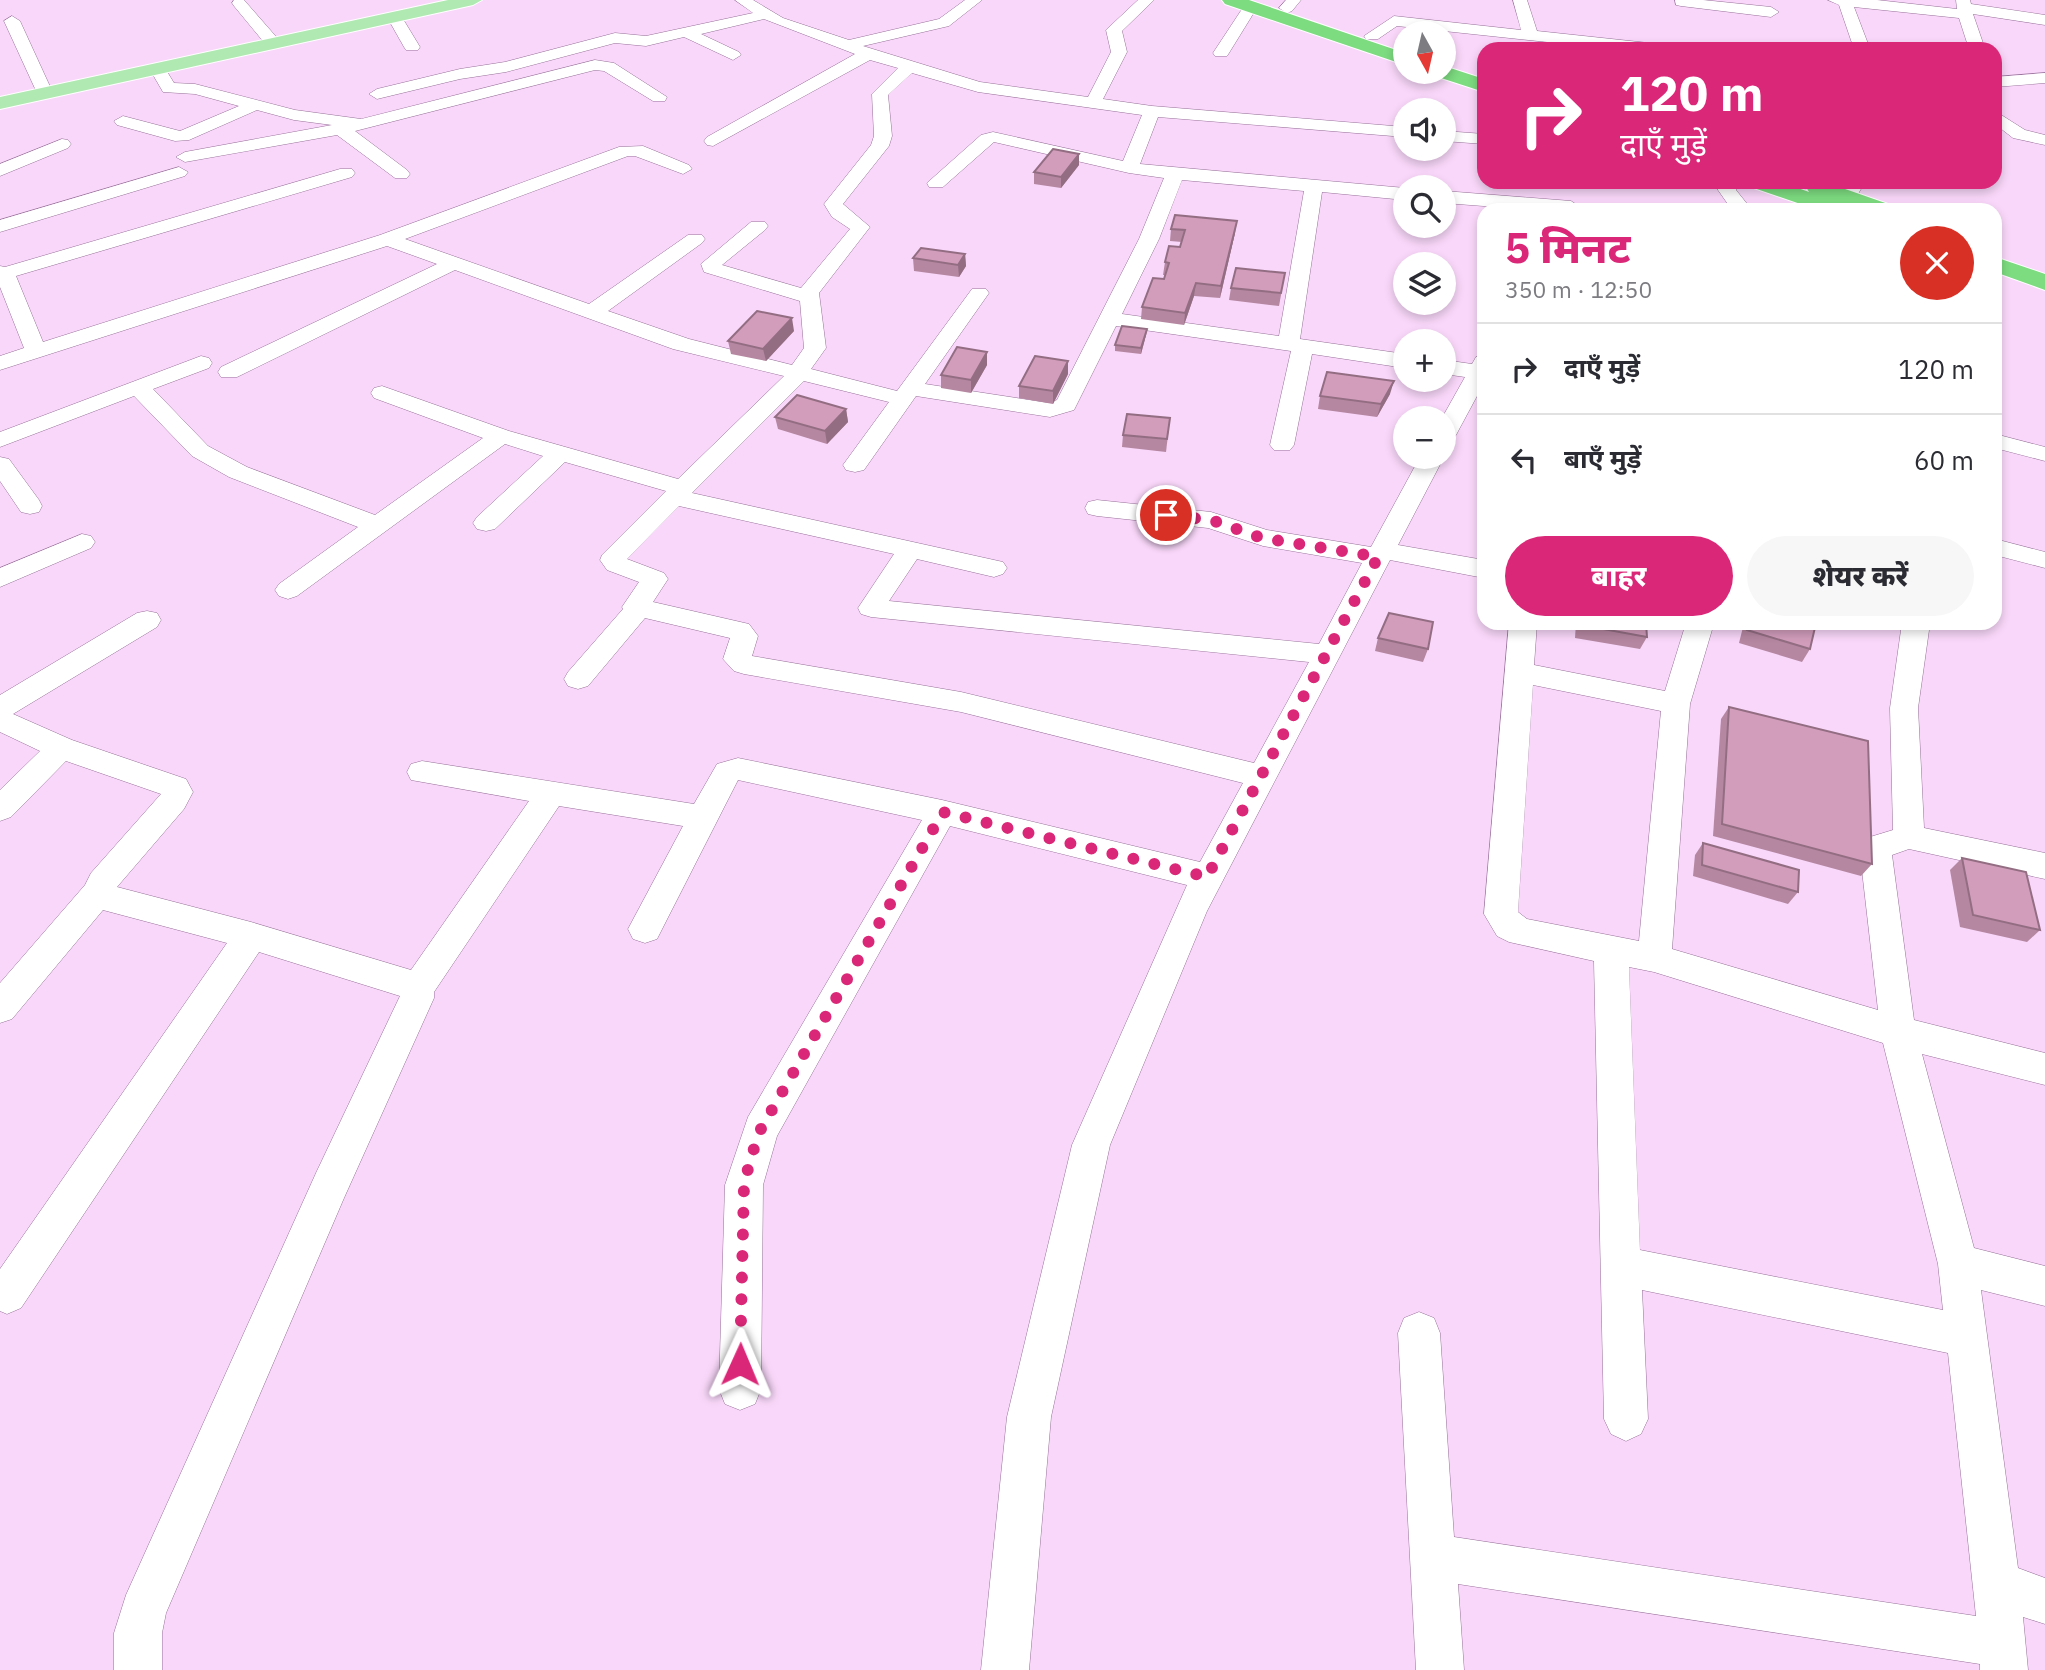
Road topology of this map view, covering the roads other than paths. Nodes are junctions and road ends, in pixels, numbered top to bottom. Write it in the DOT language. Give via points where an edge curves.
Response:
graph roads {
  1 [pos="473,0"];
  2 [pos="742,0"];
  3 [pos="975,0"];
  4 [pos="1147,0"];
  5 [pos="1231,0"];
  6 [pos="1520,0"];
  7 [pos="1835,0"];
  8 [pos="1845,1"];
  9 [pos="239,3"];
  10 [pos="1257,3"];
  11 [pos="779,4"];
  12 [pos="1291,4"];
  13 [pos="1680,5"];
  14 [pos="1965,7"];
  15 [pos="405,10"];
  16 [pos="1771,12"];
  17 [pos="761,13"];
  18 [pos="2045,20"];
  19 [pos="12,21"];
  20 [pos="685,32"];
  21 [pos="1665,32"];
  22 [pos="1530,35"];
  23 [pos="1372,36"];
  24 [pos="1594,42"];
  25 [pos="1660,42"];
  26 [pos="1860,42"];
  27 [pos="1974,42"];
  28 [pos="273,43"];
  29 [pos="1393,43"];
  30 [pos="848,46"];
  31 [pos="411,47"];
  32 [pos="1222,53"];
  33 [pos="868,54"];
  34 [pos="1393,54"];
  35 [pos="733,55"];
  36 [pos="1456,64"];
  37 [pos="910,66"];
  38 [pos="157,68"];
  39 [pos="1477,71"];
  40 [pos="465,73"];
  41 [pos="1456,77"];
  42 [pos="2045,78"];
  43 [pos="2002,81"];
  44 [pos="1477,84"];
  45 [pos="489,92"];
  46 [pos="44,93"];
  47 [pos="377,94"];
  48 [pos="659,97"];
  49 [pos="0,103"];
  50 [pos="1093,103"];
  51 [pos="256,105"];
  52 [pos="1152,111"];
  53 [pos="122,121"];
  54 [pos="2002,121"];
  55 [pos="362,124"];
  56 [pos="341,129"];
  57 [pos="1393,131"];
  58 [pos="1456,137"];
  59 [pos="1477,138"];
  60 [pos="2045,140"];
  61 [pos="713,141"];
  62 [pos="62,144"];
  63 [pos="1129,168"];
  64 [pos="683,169"];
  65 [pos="0,171"];
  66 [pos="346,173"];
  67 [pos="401,174"];
  68 [pos="1175,174"];
  69 [pos="936,183"];
  70 [pos="1314,186"];
  71 [pos="1803,189"];
  72 [pos="1824,189"];
  73 [pos="1393,193"];
  74 [pos="1847,196"];
  75 [pos="1456,198"];
  76 [pos="1573,203"];
  77 [pos="1865,203"];
  78 [pos="0,226"];
  79 [pos="758,226"];
  80 [pos="695,239"];
  81 [pos="387,240"];
  82 [pos="2002,252"];
  83 [pos="454,263"];
  84 [pos="2002,267"];
  85 [pos="2045,267"];
  86 [pos="1,273"];
  87 [pos="2045,282"];
  88 [pos="979,293"];
  89 [pos="808,297"];
  90 [pos="592,312"];
  91 [pos="1110,319"];
  92 [pos="1296,346"];
  93 [pos="36,351"];
  94 [pos="1393,359"];
  95 [pos="0,363"];
  96 [pos="201,363"];
  97 [pos="1456,367"];
  98 [pos="1477,367"];
  99 [pos="229,372"];
  100 [pos="798,373"];
  101 [pos="1477,374"];
  102 [pos="138,387"];
  103 [pos="382,393"];
  104 [pos="907,393"];
  105 [pos="1456,413"];
  106 [pos="501,436"];
  107 [pos="0,440"];
  108 [pos="2002,443"];
  109 [pos="1282,445"];
  110 [pos="560,453"];
  111 [pos="2045,454"];
  112 [pos="0,464"];
  113 [pos="855,465"];
  114 [pos="1426,469"];
  115 [pos="679,492"];
  116 [pos="30,506"];
  117 [pos="1097,508"];
  118 [pos="486,523"];
  119 [pos="377,525"];
  120 [pos="82,542"];
  121 [pos="911,548"];
  122 [pos="2002,549"];
  123 [pos="1380,553"];
  124 [pos="2045,560"];
  125 [pos="995,568"];
  126 [pos="1477,568"];
  127 [pos="0,578"];
  128 [pos="288,590"];
  129 [pos="638,609"];
  130 [pos="147,620"];
  131 [pos="1523,630"];
  132 [pos="1698,630"];
  133 [pos="1915,630"];
  134 [pos="1326,654"];
  135 [pos="1520,672"];
  136 [pos="579,679"];
  137 [pos="1676,704"];
  138 [pos="0,708"];
  139 [pos="0,720"];
  140 [pos="61,748"];
  141 [pos="422,772"];
  142 [pos="1261,776"];
  143 [pos="551,793"];
  144 [pos="0,809"];
  145 [pos="943,812"];
  146 [pos="702,817"];
  147 [pos="1909,837"];
  148 [pos="2045,866"];
  149 [pos="1207,877"];
  150 [pos="99,891"];
  151 [pos="645,929"];
  152 [pos="251,936"];
  153 [pos="1611,950"];
  154 [pos="1654,958"];
  155 [pos="417,989"];
  156 [pos="0,1008"];
  157 [pos="1898,1032"];
  158 [pos="2045,1069"];
  159 [pos="1958,1264"];
  160 [pos="1621,1266"];
  161 [pos="2045,1286"];
  162 [pos="7,1294"];
  163 [pos="1419,1333"];
  164 [pos="1967,1336"];
  165 [pos="740,1389"];
  166 [pos="1626,1419"];
  167 [pos="1433,1557"];
  168 [pos="1997,1584"];
  169 [pos="2045,1601"];
  170 [pos="2003,1657"];
  171 [pos="138,1670"];
  172 [pos="1006,1670"];
  173 [pos="1440,1670"];
  1 -- 15 [label="main road"];
  2 -- 17 [label="street"];
  3 -- 30 [label="street" via="944,23"];
  4 -- 50 [label="street" via="1114,30 1119,52"];
  5 -- 10 [label="highway"];
  6 -- 22 [label="street"];
  7 -- 8 [label="street"];
  8 -- 14 [label="street"];
  8 -- 26 [label="street"];
  9 -- 28 [label="street"];
  10 -- 12 [label="highway"];
  10 -- 32 [label="street"];
  10 -- 34 [label="highway"];
  11 -- 17 [label="street"];
  12 -- 23 [label="highway"];
  13 -- 16 [label="street"];
  14 -- 18 [label="street"];
  14 -- 27 [label="street"];
  15 -- 28 [label="main road"];
  15 -- 31 [label="street"];
  17 -- 20 [label="street"];
  17 -- 30 [label="street"];
  19 -- 46 [label="street"];
  20 -- 35 [label="street"];
  20 -- 40 [label="street" via="639,42 615,38"];
  21 -- 25 [label="street"];
  22 -- 23 [label="street" via="1398,16"];
  22 -- 24 [label="street"];
  23 -- 29 [label="highway"];
  28 -- 38 [label="main road"];
  30 -- 33 [label="street"];
  33 -- 37 [label="street"];
  33 -- 61 [label="street"];
  36 -- 39 [label="highway"];
  37 -- 50 [label="street" via="978,88"];
  37 -- 89 [label="street" via="880,94 880,146 833,204 859,230"];
  38 -- 46 [label="main road"];
  38 -- 51 [label="street" via="169,88 195,89"];
  40 -- 45 [label="street"];
  40 -- 47 [label="street"];
  41 -- 44 [label="highway"];
  42 -- 43 [label="street"];
  45 -- 48 [label="street" via="603,65"];
  45 -- 55 [label="street"];
  46 -- 49 [label="main road"];
  50 -- 52 [label="street"];
  51 -- 53 [label="street" via="183,136"];
  51 -- 55 [label="street"];
  52 -- 57 [label="street"];
  52 -- 63 [label="street"];
  54 -- 60 [label="street" via="2019,134"];
  55 -- 56 [label="street"];
  56 -- 67 [label="street"];
  56 -- 78 [label="street" via="182,165"];
  58 -- 59 [label="street"];
  62 -- 65 [label="street"];
  63 -- 68 [label="street"];
  63 -- 69 [label="street" via="993,137"];
  64 -- 81 [label="street" via="637,150 625,151"];
  66 -- 86 [label="street"];
  68 -- 70 [label="street"];
  68 -- 91 [label="street"];
  70 -- 73 [label="street"];
  70 -- 92 [label="street"];
  71 -- 74 [label="highway"];
  72 -- 74 [label="highway"];
  74 -- 77 [label="highway"];
  75 -- 76 [label="street"];
  79 -- 89 [label="street" via="711,268"];
  80 -- 90 [label="street"];
  81 -- 83 [label="street"];
  81 -- 93 [label="street"];
  82 -- 85 [label="highway"];
  83 -- 90 [label="street"];
  83 -- 99 [label="street"];
  84 -- 87 [label="highway"];
  86 -- 93 [label="street"];
  88 -- 104 [label="street"];
  89 -- 100 [label="street" via="815,348"];
  90 -- 100 [label="street" via="681,344"];
  91 -- 92 [label="street"];
  91 -- 104 [label="street" via="1066,405 1060,408"];
  92 -- 94 [label="street"];
  92 -- 109 [label="street"];
  93 -- 95 [label="street"];
  96 -- 102 [label="street"];
  97 -- 98 [label="street"];
  100 -- 104 [label="street"];
  100 -- 115 [label="street"];
  101 -- 105 [label="street"];
  102 -- 107 [label="street"];
  102 -- 119 [label="street" via="200,451 216,461"];
  103 -- 106 [label="street"];
  104 -- 113 [label="street"];
  106 -- 110 [label="street"];
  106 -- 119 [label="street"];
  108 -- 111 [label="street"];
  110 -- 115 [label="street"];
  110 -- 118 [label="street"];
  112 -- 116 [label="street"];
  114 -- 123 [label="street"];
  115 -- 121 [label="street"];
  115 -- 129 [label="street" via="613,560 655,579 636,603"];
  117 -- 123 [label="street" via="1211,520 1262,538"];
  119 -- 128 [label="street"];
  120 -- 127 [label="street"];
  121 -- 125 [label="street"];
  121 -- 134 [label="street" via="872,608"];
  122 -- 124 [label="street"];
  123 -- 126 [label="street"];
  123 -- 134 [label="street"];
  129 -- 136 [label="street"];
  129 -- 142 [label="street" via="739,631 744,636 737,659 744,664 961,702"];
  130 -- 138 [label="street"];
  131 -- 135 [label="street"];
  132 -- 137 [label="street"];
  133 -- 147 [label="street" via="1904,708"];
  134 -- 142 [label="street"];
  135 -- 137 [label="street"];
  135 -- 153 [label="street" via="1502,914 1509,926 1521,932"];
  137 -- 154 [label="street"];
  139 -- 140 [label="street"];
  140 -- 144 [label="street"];
  140 -- 150 [label="street" via="175,787 178,792"];
  141 -- 143 [label="street"];
  142 -- 149 [label="street"];
  143 -- 146 [label="street"];
  143 -- 155 [label="street"];
  145 -- 146 [label="street" via="737,769 722,780"];
  145 -- 149 [label="street"];
  145 -- 165 [label="street" via="761,1129 751,1157 744,1185"];
  146 -- 151 [label="street"];
  147 -- 148 [label="street"];
  147 -- 157 [label="street" via="1881,846 1876,853"];
  149 -- 172 [label="street" via="1091,1145 1029,1417"];
  150 -- 152 [label="street" via="102,896"];
  150 -- 156 [label="street"];
  152 -- 155 [label="street"];
  152 -- 162 [label="street"];
  153 -- 154 [label="street"];
  153 -- 160 [label="street"];
  154 -- 157 [label="street"];
  155 -- 171 [label="street" via="417,998 143,1612"];
  157 -- 158 [label="street"];
  157 -- 159 [label="street"];
  159 -- 161 [label="street"];
  159 -- 164 [label="street"];
  160 -- 164 [label="street"];
  160 -- 166 [label="street"];
  163 -- 167 [label="street"];
  164 -- 168 [label="street"];
  167 -- 170 [label="street"];
  167 -- 173 [label="street"];
  168 -- 169 [label="street"];
  168 -- 170 [label="street"];
}
